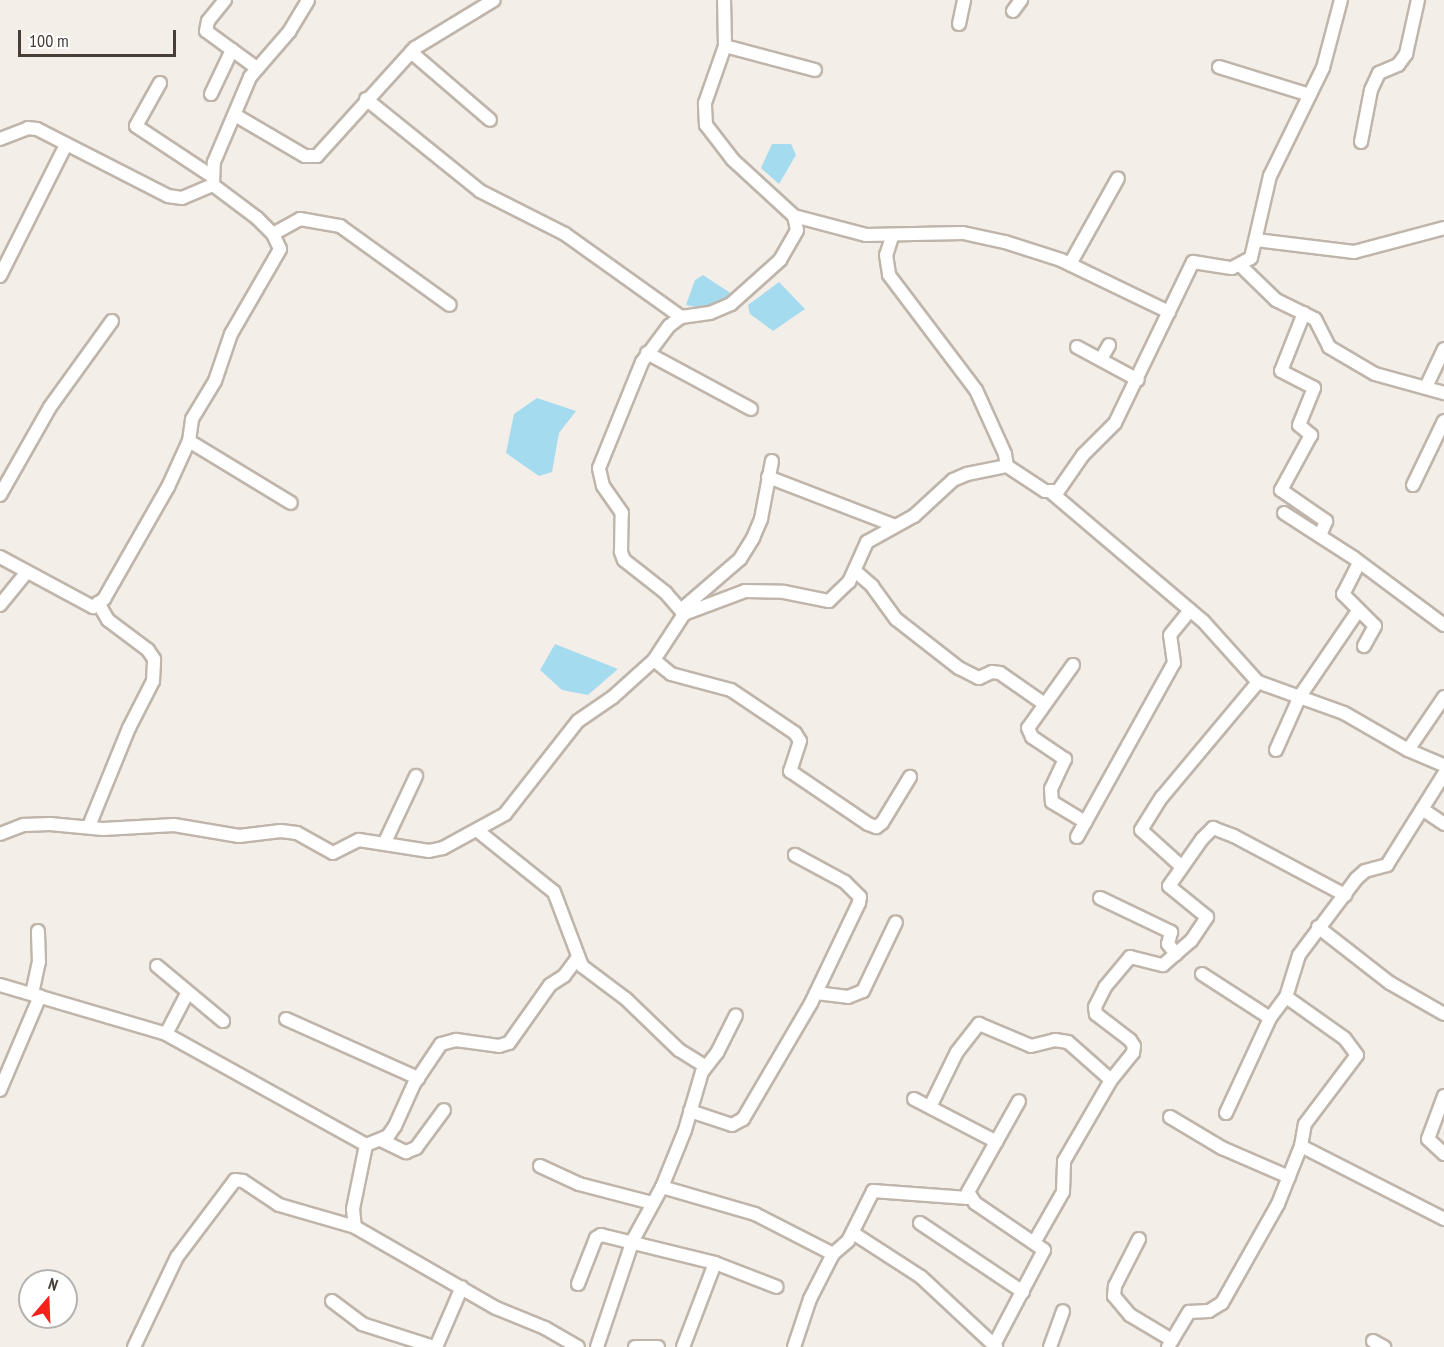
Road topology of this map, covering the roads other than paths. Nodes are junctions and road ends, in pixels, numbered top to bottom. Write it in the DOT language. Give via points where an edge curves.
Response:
graph roads {
  1 [pos="225,0"];
  2 [pos="308,0"];
  3 [pos="494,0"];
  4 [pos="724,0"];
  5 [pos="964,0"];
  6 [pos="1020,0"];
  7 [pos="1341,0"];
  8 [pos="1418,0"];
  9 [pos="1013,11"];
  10 [pos="959,24"];
  11 [pos="724,46"];
  12 [pos="232,50"];
  13 [pos="411,52"];
  14 [pos="1219,67"];
  15 [pos="257,68"];
  16 [pos="815,70"];
  17 [pos="160,83"];
  18 [pos="211,94"];
  19 [pos="1310,95"];
  20 [pos="366,99"];
  21 [pos="235,115"];
  22 [pos="490,120"];
  23 [pos="0,139"];
  24 [pos="1361,142"];
  25 [pos="66,145"];
  26 [pos="1118,178"];
  27 [pos="213,181"];
  28 [pos="794,216"];
  29 [pos="1444,228"];
  30 [pos="273,234"];
  31 [pos="892,237"];
  32 [pos="1256,240"];
  33 [pos="1070,264"];
  34 [pos="1241,266"];
  35 [pos="0,276"];
  36 [pos="450,305"];
  37 [pos="1169,312"];
  38 [pos="1304,313"];
  39 [pos="681,317"];
  40 [pos="112,321"];
  41 [pos="1109,345"];
  42 [pos="1077,347"];
  43 [pos="1444,349"];
  44 [pos="647,353"];
  45 [pos="1101,359"];
  46 [pos="1138,380"];
  47 [pos="1426,387"];
  48 [pos="1444,393"];
  49 [pos="751,409"];
  50 [pos="1444,421"];
  51 [pos="189,441"];
  52 [pos="772,461"];
  53 [pos="1007,466"];
  54 [pos="768,477"];
  55 [pos="1413,485"];
  56 [pos="1052,493"];
  57 [pos="0,495"];
  58 [pos="291,503"];
  59 [pos="1284,513"];
  60 [pos="893,525"];
  61 [pos="1320,536"];
  62 [pos="0,557"];
  63 [pos="1359,563"];
  64 [pos="855,571"];
  65 [pos="26,573"];
  66 [pos="98,603"];
  67 [pos="0,605"];
  68 [pos="1190,610"];
  69 [pos="683,611"];
  70 [pos="1358,611"];
  71 [pos="1444,625"];
  72 [pos="1364,646"];
  73 [pos="654,660"];
  74 [pos="1073,665"];
  75 [pos="1258,682"];
  76 [pos="1300,696"];
  77 [pos="1444,697"];
  78 [pos="1043,703"];
  79 [pos="1276,750"];
  80 [pos="1408,750"];
  81 [pos="1444,765"];
  82 [pos="1444,774"];
  83 [pos="416,776"];
  84 [pos="910,777"];
  85 [pos="1422,809"];
  86 [pos="1085,822"];
  87 [pos="1444,824"];
  88 [pos="90,826"];
  89 [pos="478,831"];
  90 [pos="0,834"];
  91 [pos="1077,837"];
  92 [pos="385,842"];
  93 [pos="795,855"];
  94 [pos="1182,867"];
  95 [pos="1345,895"];
  96 [pos="1100,898"];
  97 [pos="896,922"];
  98 [pos="1318,927"];
  99 [pos="38,931"];
  100 [pos="1176,954"];
  101 [pos="577,959"];
  102 [pos="157,966"];
  103 [pos="1202,974"];
  104 [pos="0,985"];
  105 [pos="188,992"];
  106 [pos="816,993"];
  107 [pos="36,995"];
  108 [pos="1286,997"];
  109 [pos="1444,1014"];
  110 [pos="736,1015"];
  111 [pos="1269,1018"];
  112 [pos="286,1019"];
  113 [pos="223,1021"];
  114 [pos="166,1034"];
  115 [pos="705,1066"];
  116 [pos="418,1078"];
  117 [pos="1111,1080"];
  118 [pos="0,1090"];
  119 [pos="1444,1096"];
  120 [pos="914,1099"];
  121 [pos="1019,1101"];
  122 [pos="930,1107"];
  123 [pos="444,1110"];
  124 [pos="690,1111"];
  125 [pos="1226,1113"];
  126 [pos="1170,1117"];
  127 [pos="381,1140"];
  128 [pos="997,1142"];
  129 [pos="366,1146"];
  130 [pos="1302,1146"];
  131 [pos="1444,1154"];
  132 [pos="540,1166"];
  133 [pos="1289,1178"];
  134 [pos="662,1187"];
  135 [pos="968,1198"];
  136 [pos="652,1203"];
  137 [pos="1444,1219"];
  138 [pos="920,1223"];
  139 [pos="355,1227"];
  140 [pos="854,1233"];
  141 [pos="1139,1239"];
  142 [pos="633,1240"];
  143 [pos="1035,1241"];
  144 [pos="833,1254"];
  145 [pos="714,1263"];
  146 [pos="578,1284"];
  147 [pos="462,1287"];
  148 [pos="777,1287"];
  149 [pos="1023,1292"];
  150 [pos="332,1301"];
  151 [pos="1063,1311"];
  152 [pos="995,1345"];
  153 [pos="1170,1345"];
  154 [pos="134,1347"];
  155 [pos="435,1347"];
  156 [pos="578,1347"];
  157 [pos="597,1347"];
  158 [pos="635,1347"];
  159 [pos="658,1347"];
  160 [pos="683,1347"];
  161 [pos="794,1347"];
  162 [pos="1050,1347"];
  1 -- 12 [label="street" via="208,21 206,31"];
  2 -- 15 [label="street" via="289,32"];
  3 -- 13 [label="street"];
  4 -- 11 [label="street"];
  5 -- 10 [label="street"];
  6 -- 9 [label="street"];
  7 -- 19 [label="street" via="1323,69"];
  8 -- 24 [label="street" via="1406,54 1398,65 1379,73 1371,90"];
  11 -- 16 [label="street"];
  11 -- 28 [label="street" via="705,103 706,125 733,160"];
  12 -- 15 [label="street"];
  12 -- 18 [label="street"];
  13 -- 20 [label="street"];
  13 -- 22 [label="street"];
  14 -- 19 [label="street"];
  15 -- 21 [label="street"];
  17 -- 27 [label="street" via="136,126"];
  19 -- 32 [label="street" via="1270,176"];
  20 -- 21 [label="street" via="324,152 311,157"];
  20 -- 39 [label="street" via="480,191 566,234"];
  21 -- 27 [label="street" via="214,162"];
  23 -- 25 [label="street" via="28,128"];
  25 -- 27 [label="street" via="168,196 182,198"];
  25 -- 35 [label="street"];
  26 -- 33 [label="street"];
  27 -- 30 [label="street"];
  28 -- 31 [label="street" via="847,231"];
  28 -- 39 [label="street" via="795,237 760,280 719,310"];
  29 -- 32 [label="street" via="1354,252"];
  30 -- 36 [label="street" via="300,219 340,226"];
  30 -- 51 [label="street" via="280,249 231,334 215,381 192,419"];
  31 -- 33 [label="street" via="963,233 1005,242"];
  31 -- 53 [label="street" via="886,255 889,275 976,390"];
  32 -- 34 [label="street" via="1251,258"];
  33 -- 37 [label="street"];
  34 -- 37 [label="street" via="1193,262"];
  34 -- 38 [label="street" via="1276,300"];
  37 -- 46 [label="street"];
  38 -- 47 [label="street" via="1315,319 1325,342 1342,355 1375,374"];
  38 -- 61 [label="street" via="1281,371 1314,388 1299,425 1311,435 1281,489 1326,521"];
  39 -- 44 [label="street"];
  40 -- 57 [label="street" via="50,407"];
  41 -- 45 [label="street"];
  42 -- 45 [label="street"];
  43 -- 47 [label="street"];
  44 -- 49 [label="street"];
  44 -- 69 [label="street" via="611,435 599,477 621,507 624,560"];
  45 -- 46 [label="street"];
  46 -- 56 [label="street" via="1115,423"];
  47 -- 48 [label="street"];
  50 -- 55 [label="street"];
  51 -- 58 [label="street"];
  51 -- 66 [label="street" via="168,487"];
  52 -- 54 [label="street"];
  53 -- 56 [label="street"];
  53 -- 60 [label="street" via="953,480 914,516"];
  54 -- 60 [label="street"];
  54 -- 69 [label="street" via="761,519 740,559"];
  56 -- 68 [label="street"];
  59 -- 61 [label="street"];
  60 -- 64 [label="street" via="867,542"];
  61 -- 63 [label="street"];
  62 -- 65 [label="street"];
  63 -- 70 [label="street" via="1342,594"];
  63 -- 71 [label="street"];
  64 -- 69 [label="street" via="829,600 784,592 745,591"];
  64 -- 78 [label="street" via="872,586 896,619 959,668 979,678 1000,673"];
  65 -- 66 [label="street" via="41,577 93,607"];
  65 -- 67 [label="street"];
  66 -- 88 [label="street" via="108,620 154,659 153,681 129,728"];
  68 -- 75 [label="street"];
  68 -- 86 [label="street" via="1170,635 1174,663"];
  69 -- 73 [label="street"];
  70 -- 72 [label="street" via="1375,626"];
  70 -- 76 [label="street"];
  73 -- 84 [label="street" via="671,674 731,690 795,733 800,741 790,771 868,824 876,827 882,823"];
  73 -- 89 [label="street" via="578,722 505,814"];
  74 -- 78 [label="street"];
  75 -- 76 [label="street"];
  75 -- 94 [label="street" via="1162,797 1141,830"];
  76 -- 79 [label="street"];
  76 -- 80 [label="street" via="1344,713"];
  77 -- 80 [label="street"];
  78 -- 86 [label="street" via="1028,731 1065,759 1050,797 1061,809"];
  80 -- 81 [label="street"];
  82 -- 85 [label="street"];
  83 -- 92 [label="street"];
  85 -- 87 [label="street"];
  85 -- 95 [label="street" via="1387,865 1365,871"];
  86 -- 91 [label="street"];
  88 -- 90 [label="street" via="24,825"];
  88 -- 92 [label="street" via="174,825 239,836 281,831 297,833 333,852 359,840"];
  89 -- 92 [label="street" via="429,851"];
  89 -- 101 [label="street" via="554,892"];
  93 -- 106 [label="street" via="845,882 860,897"];
  94 -- 95 [label="street" via="1213,828"];
  94 -- 100 [label="street" via="1168,886 1207,917"];
  95 -- 98 [label="street"];
  96 -- 100 [label="street" via="1171,932 1168,945"];
  97 -- 106 [label="street" via="863,991 848,998"];
  98 -- 108 [label="street" via="1299,955"];
  98 -- 109 [label="street" via="1390,983"];
  99 -- 107 [label="street"];
  100 -- 117 [label="street" via="1163,965 1125,959 1095,1007 1096,1014 1134,1046"];
  101 -- 115 [label="street" via="679,1050"];
  101 -- 116 [label="street" via="564,976 550,985 509,1043 500,1046 448,1041 437,1048"];
  102 -- 105 [label="street"];
  103 -- 111 [label="street"];
  104 -- 107 [label="street"];
  105 -- 113 [label="street"];
  105 -- 114 [label="street"];
  106 -- 124 [label="street" via="739,1124"];
  107 -- 114 [label="street"];
  107 -- 118 [label="street"];
  108 -- 111 [label="street"];
  108 -- 130 [label="street" via="1344,1038 1357,1055 1305,1124"];
  110 -- 115 [label="street" via="717,1053"];
  111 -- 125 [label="street"];
  112 -- 116 [label="street"];
  114 -- 129 [label="street"];
  115 -- 124 [label="street"];
  116 -- 127 [label="street" via="395,1126"];
  117 -- 122 [label="street" via="1068,1042 1054,1040 1031,1046 979,1024 957,1052"];
  117 -- 143 [label="street" via="1064,1161 1063,1192"];
  119 -- 131 [label="street" via="1428,1139"];
  120 -- 122 [label="street"];
  121 -- 128 [label="street"];
  122 -- 128 [label="street"];
  123 -- 127 [label="street" via="416,1148 406,1152"];
  124 -- 134 [label="street"];
  126 -- 133 [label="street" via="1222,1148"];
  127 -- 129 [label="street"];
  128 -- 135 [label="street"];
  129 -- 139 [label="street" via="353,1209"];
  130 -- 133 [label="street"];
  130 -- 137 [label="street"];
  132 -- 136 [label="street" via="579,1184"];
  133 -- 153 [label="street" via="1222,1303 1209,1311 1189,1312"];
  134 -- 136 [label="street"];
  134 -- 144 [label="street" via="755,1214"];
  135 -- 140 [label="street" via="879,1189 873,1191"];
  135 -- 143 [label="street"];
  136 -- 142 [label="street"];
  138 -- 149 [label="street"];
  139 -- 147 [label="street"];
  139 -- 154 [label="street" via="279,1206 236,1180 177,1257"];
  140 -- 144 [label="street"];
  140 -- 152 [label="street" via="921,1277"];
  141 -- 153 [label="street" via="1115,1286 1114,1296 1130,1315"];
  142 -- 145 [label="street"];
  142 -- 146 [label="street" via="601,1235 596,1238"];
  142 -- 157 [label="street"];
  143 -- 149 [label="street" via="1044,1250"];
  144 -- 161 [label="street" via="810,1299"];
  145 -- 148 [label="street"];
  145 -- 160 [label="street"];
  147 -- 155 [label="street"];
  147 -- 156 [label="street"];
  149 -- 152 [label="street"];
  150 -- 155 [label="street" via="362,1324"];
  151 -- 162 [label="street"];
  158 -- 159 [label="street"];
}
